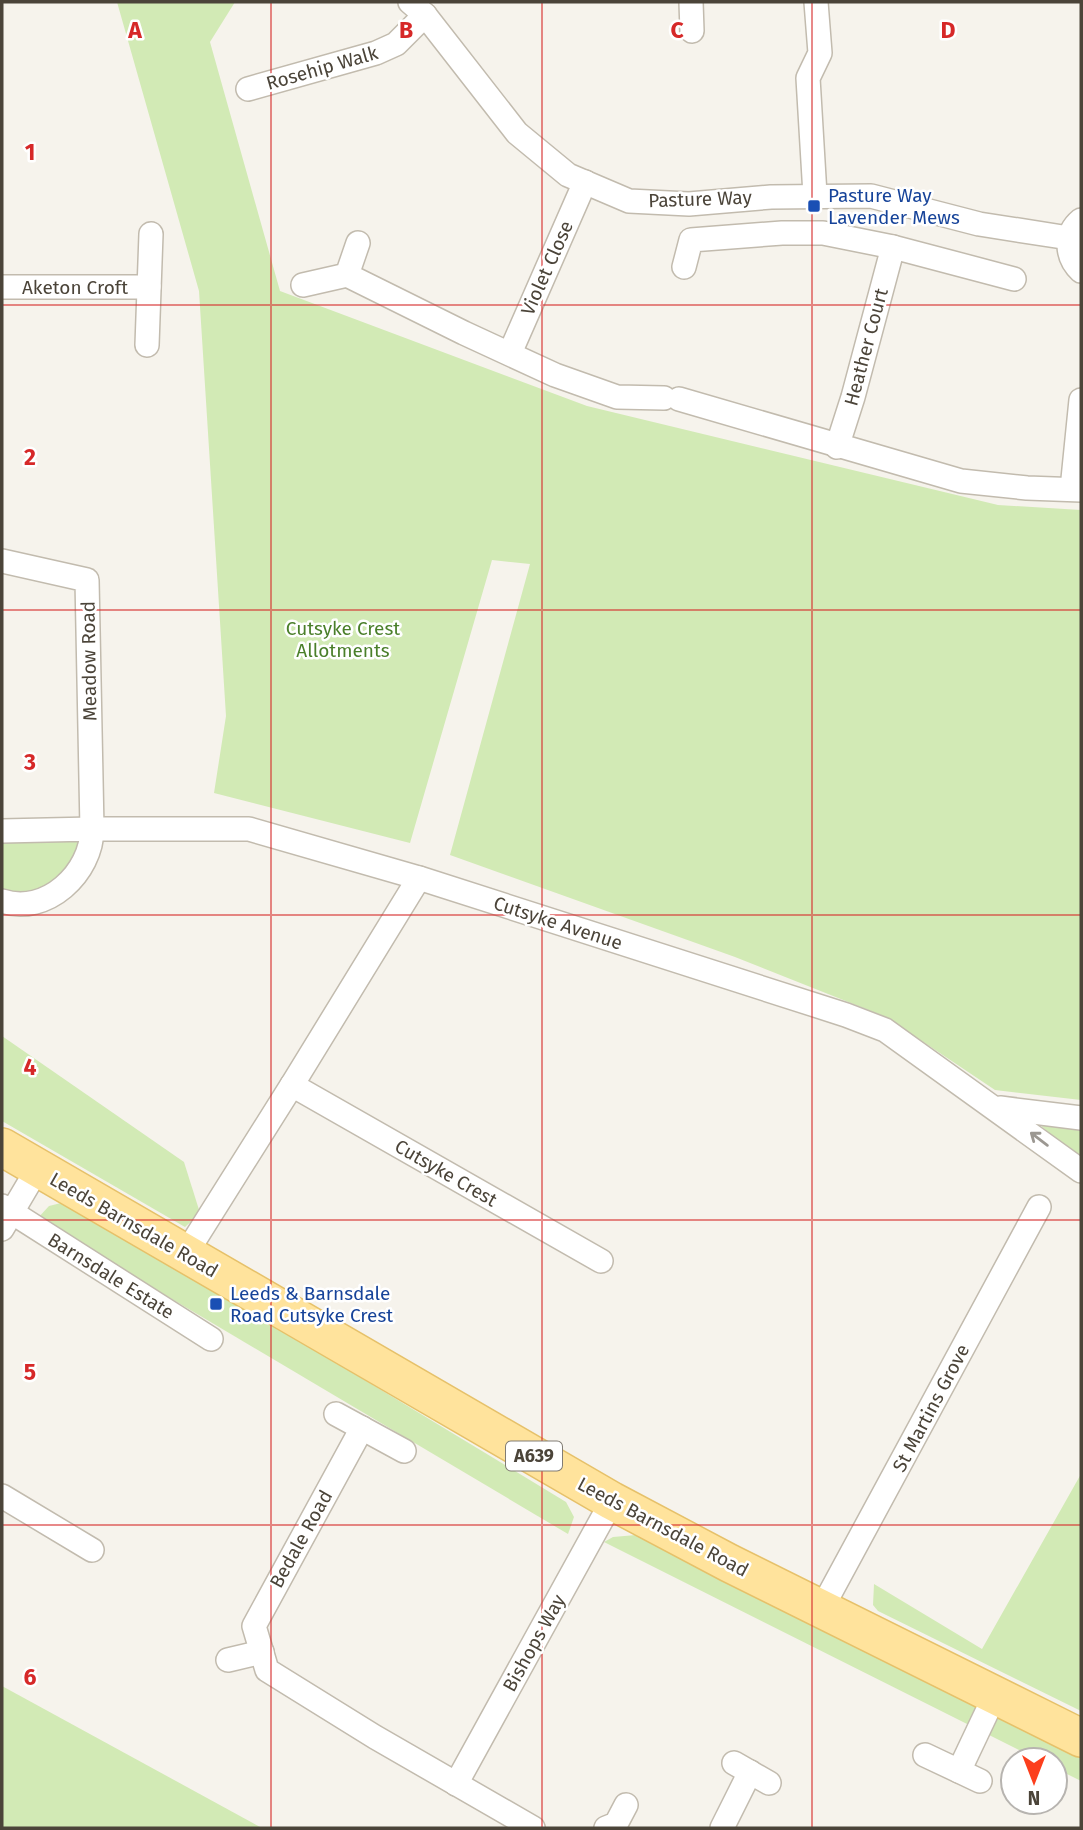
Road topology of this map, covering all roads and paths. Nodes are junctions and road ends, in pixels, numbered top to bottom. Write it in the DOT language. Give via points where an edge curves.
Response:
graph roads {
  1 [pos="691,2"];
  2 [pos="816,2"];
  3 [pos="417,8"];
  4 [pos="692,31"];
  5 [pos="248,89"];
  6 [pos="585,182"];
  7 [pos="816,195"];
  8 [pos="1075,229"];
  9 [pos="150,234"];
  10 [pos="358,243"];
  11 [pos="893,247"];
  12 [pos="684,267"];
  13 [pos="1081,271"];
  14 [pos="347,275"];
  15 [pos="1014,279"];
  16 [pos="303,285"];
  17 [pos="149,286"];
  18 [pos="2,287"];
  19 [pos="147,345"];
  20 [pos="509,353"];
  21 [pos="1081,400"];
  22 [pos="837,447"];
  23 [pos="1077,489"];
  24 [pos="2,561"];
  25 [pos="92,829"];
  26 [pos="2,831"];
  27 [pos="419,878"];
  28 [pos="2,901"];
  29 [pos="292,1085"];
  30 [pos="997,1108"];
  31 [pos="1081,1118"];
  32 [pos="2,1147"];
  33 [pos="38,1168"];
  34 [pos="1081,1171"];
  35 [pos="1040,1207"];
  36 [pos="5,1216"];
  37 [pos="185,1255"];
  38 [pos="601,1261"];
  39 [pos="211,1339"];
  40 [pos="336,1414"];
  41 [pos="362,1428"];
  42 [pos="404,1451"];
  43 [pos="2,1496"];
  44 [pos="612,1501"];
  45 [pos="92,1549"];
  46 [pos="822,1608"];
  47 [pos="262,1652"];
  48 [pos="228,1660"];
  49 [pos="995,1695"];
  50 [pos="1081,1738"];
  51 [pos="925,1755"];
  52 [pos="751,1773"];
  53 [pos="456,1784"];
  54 [pos="626,1805"];
  55 [pos="533,1828"];
  56 [pos="606,1828"];
  57 [pos="722,1828"];
  1 -- 4 [label="street"];
  2 -- 7 [label="street" via="820,53 808,78"];
  3 -- 5 [label="street, Rosehip Walk" via="396,44"];
  3 -- 6 [label="street, Pasture Way" via="517,133 568,175"];
  6 -- 7 [label="street, Pasture Way" via="629,201 689,204"];
  6 -- 20 [label="street, Violet Close"];
  7 -- 8 [label="street, Pasture Way" via="871,196 979,224"];
  8 -- 13 [label="street" via="1069,250"];
  9 -- 17 [label="street, Aketon Croft"];
  10 -- 14 [label="street"];
  11 -- 12 [label="street" via="823,233 733,235 691,240"];
  11 -- 15 [label="street"];
  11 -- 22 [label="street, Heather Court"];
  14 -- 16 [label="street"];
  14 -- 20 [label="street"];
  17 -- 18 [label="street, Aketon Croft"];
  17 -- 19 [label="street, Aketon Croft"];
  20 -- 22 [label="street" via="617,397 671,399"];
  21 -- 23 [label="street"];
  22 -- 23 [label="street" via="961,481"];
  24 -- 25 [label="street, Meadow Road" via="87,580"];
  25 -- 26 [label="street, Cutsyke Avenue"];
  25 -- 27 [label="street, Cutsyke Avenue" via="249,829"];
  25 -- 28 [label="street" via="89,853 59,892 28,905"];
  27 -- 29 [label="street"];
  27 -- 30 [label="street, Cutsyke Avenue" via="885,1030"];
  29 -- 37 [label="street"];
  29 -- 38 [label="street, Cutsyke Crest"];
  30 -- 31 [label="street, Cutsyke Avenue"];
  34 -- 30 [label="street, Cutsyke Avenue, one-way"];
  32 -- 33 [label="main road, Leeds Barnsdale Road / A639"];
  33 -- 36 [label="street, Barnsdale Estate"];
  33 -- 37 [label="main road, Leeds Barnsdale Road / A639"];
  35 -- 46 [label="street, St Martins Grove"];
  36 -- 39 [label="street, Barnsdale Estate"];
  37 -- 44 [label="main road, Leeds Barnsdale Road / A639"];
  40 -- 41 [label="street"];
  41 -- 42 [label="street"];
  41 -- 47 [label="street, Bedale Road" via="254,1626"];
  43 -- 45 [label="street"];
  44 -- 46 [label="main road, Leeds Barnsdale Road / A639"];
  44 -- 53 [label="street, Bishops Way"];
  46 -- 49 [label="main road, Leeds Barnsdale Road / A639"];
  47 -- 48 [label="street"];
  47 -- 53 [label="street, Bedale Road" via="267,1670"];
  49 -- 50 [label="main road, Leeds Barnsdale Road / A639"];
  49 -- 51 [label="street" via="970,1776"];
  52 -- 57 [label="street"];
  53 -- 55 [label="street, Bedale Road"];
  54 -- 56 [label="street" via="616,1824"];
}
